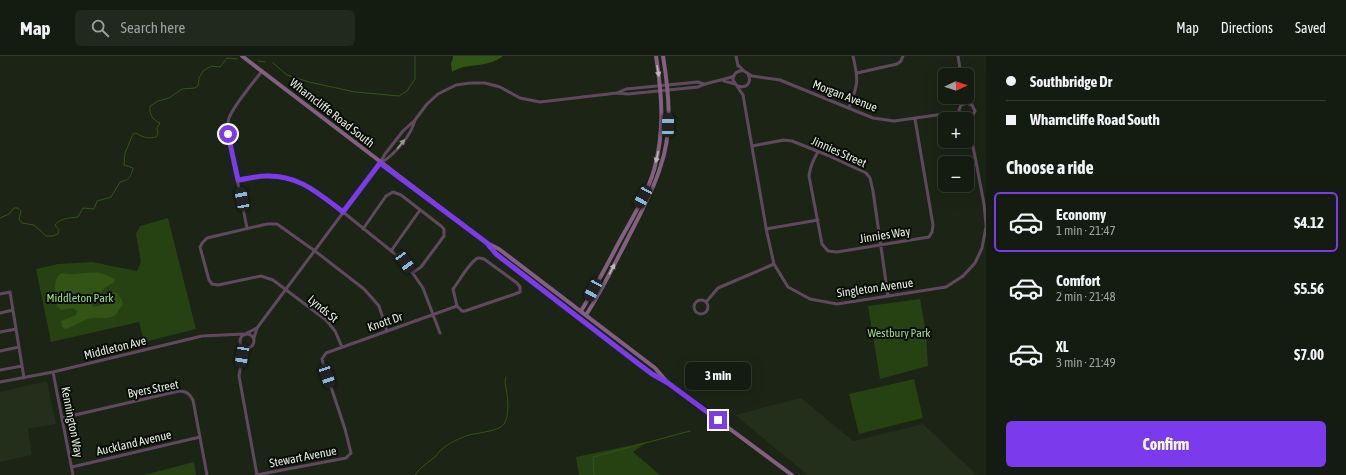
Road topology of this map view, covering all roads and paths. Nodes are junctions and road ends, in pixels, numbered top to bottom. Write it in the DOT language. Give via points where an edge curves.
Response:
graph roads {
  1 [pos="242,56"];
  2 [pos="656,56"];
  3 [pos="663,56"];
  4 [pos="736,56"];
  5 [pos="853,56"];
  6 [pos="903,56"];
  7 [pos="958,56"];
  8 [pos="738,65"];
  9 [pos="960,68"];
  10 [pos="262,71"];
  11 [pos="744,71"];
  12 [pos="857,73"];
  13 [pos="735,74"];
  14 [pos="748,74"];
  15 [pos="757,78"];
  16 [pos="724,81"];
  17 [pos="748,84"];
  18 [pos="736,85"];
  19 [pos="661,88"];
  20 [pos="668,88"];
  21 [pos="743,94"];
  22 [pos="964,104"];
  23 [pos="970,104"];
  24 [pos="961,106"];
  25 [pos="849,108"];
  26 [pos="952,112"];
  27 [pos="959,112"];
  28 [pos="974,114"];
  29 [pos="938,115"];
  30 [pos="915,118"];
  31 [pos="415,120"];
  32 [pos="752,146"];
  33 [pos="973,148"];
  34 [pos="818,152"];
  35 [pos="380,163"];
  36 [pos="238,180"];
  37 [pos="985,203"];
  38 [pos="420,210"];
  39 [pos="343,212"];
  40 [pos="818,220"];
  41 [pos="986,226"];
  42 [pos="247,228"];
  43 [pos="363,229"];
  44 [pos="766,229"];
  45 [pos="487,243"];
  46 [pos="881,245"];
  47 [pos="315,251"];
  48 [pos="391,251"];
  49 [pos="774,264"];
  50 [pos="412,273"];
  51 [pos="285,290"];
  52 [pos="0,294"];
  53 [pos="888,296"];
  54 [pos="706,302"];
  55 [pos="457,306"];
  56 [pos="13,310"];
  57 [pos="581,311"];
  58 [pos="0,313"];
  59 [pos="434,314"];
  60 [pos="586,315"];
  61 [pos="257,328"];
  62 [pos="16,329"];
  63 [pos="387,331"];
  64 [pos="0,332"];
  65 [pos="440,333"];
  66 [pos="245,334"];
  67 [pos="234,335"];
  68 [pos="254,338"];
  69 [pos="240,341"];
  70 [pos="242,346"];
  71 [pos="19,347"];
  72 [pos="342,347"];
  73 [pos="248,348"];
  74 [pos="0,351"];
  75 [pos="242,356"];
  76 [pos="22,366"];
  77 [pos="0,370"];
  78 [pos="54,372"];
  79 [pos="24,378"];
  80 [pos="0,382"];
  81 [pos="668,383"];
  82 [pos="62,418"];
  83 [pos="200,437"];
  84 [pos="351,453"];
  85 [pos="72,467"];
  86 [pos="73,475"];
  87 [pos="207,475"];
  88 [pos="256,475"];
  89 [pos="792,475"];
  1 -- 10 [label="main road, Wharncliffe Road South"];
  2 -- 19 [label="main road, one-way"];
  3 -- 20 [label="main road"];
  4 -- 8 [label="street"];
  5 -- 12 [label="street"];
  6 -- 12 [label="street" via="897,64"];
  7 -- 9 [label="street"];
  8 -- 11 [label="street"];
  8 -- 13 [label="street"];
  10 -- 35 [label="main road, Wharncliffe Road South"];
  10 -- 36 [label="street" via="234,110 227,125"];
  11 -- 13 [label="street"];
  11 -- 14 [label="street"];
  12 -- 25 [label="street" via="857,86"];
  13 -- 16 [label="street"];
  13 -- 18 [label="street" via="733,80"];
  14 -- 15 [label="street, Morgan Avenue"];
  14 -- 17 [label="street"];
  15 -- 17 [label="street"];
  15 -- 25 [label="street, Morgan Avenue" via="780,80"];
  16 -- 18 [label="street"];
  16 -- 20 [label="street" via="698,87"];
  17 -- 18 [label="street" via="744,87"];
  17 -- 21 [label="street"];
  18 -- 21 [label="street, Singleton Avenue"];
  19 -- 20 [label="street"];
  19 -- 31 [label="street" via="626,89 616,93 536,101 516,97 490,84 466,83 438,94"];
  19 -- 57 [label="main road, one-way" via="662,124 654,171 643,197"];
  60 -- 20 [label="main road, one-way" via="648,198 661,167 668,125"];
  21 -- 32 [label="street, Singleton Avenue"];
  22 -- 24 [label="street"];
  23 -- 28 [label="street" via="975,109"];
  24 -- 26 [label="street, Morgan Avenue"];
  24 -- 27 [label="street"];
  25 -- 30 [label="street, Morgan Avenue" via="883,120"];
  29 -- 30 [label="street, Morgan Avenue"];
  30 -- 46 [label="street, Jinnies Way" via="933,225 932,232 929,237"];
  31 -- 35 [label="street" via="403,131"];
  35 -- 31 [label="street, one-way" via="390,157"];
  32 -- 34 [label="street, Jinnies Street" via="784,140"];
  32 -- 44 [label="street, Singleton Avenue"];
  33 -- 37 [label="street, Singleton Avenue"];
  34 -- 40 [label="street, Jinnies Way" via="812,161 809,176"];
  34 -- 46 [label="street, Jinnies Street" via="861,170 870,178"];
  35 -- 39 [label="street"];
  35 -- 45 [label="main road, Wharncliffe Road South"];
  36 -- 39 [label="street" via="265,176 285,178 304,184"];
  36 -- 42 [label="street"];
  37 -- 41 [label="street, Singleton Avenue"];
  38 -- 43 [label="street" via="397,192 390,192"];
  38 -- 48 [label="street"];
  38 -- 50 [label="street" via="445,232 421,267"];
  39 -- 43 [label="street"];
  39 -- 47 [label="street"];
  40 -- 44 [label="street"];
  40 -- 46 [label="street, Jinnies Way" via="822,244 828,252"];
  41 -- 53 [label="street, Singleton Avenue" via="979,255 963,276 946,287"];
  42 -- 47 [label="street, Lynds St" via="277,224"];
  42 -- 51 [label="street, Lynds St" via="207,238 203,242 200,247 208,280 218,286 261,276 273,280"];
  43 -- 48 [label="street"];
  44 -- 49 [label="street, Singleton Avenue"];
  45 -- 57 [label="main road, Wharncliffe Road South" via="499,249"];
  45 -- 81 [label="main road, Wharncliffe Road South" via="496,254 580,319 652,374"];
  46 -- 53 [label="street, Jinnies Street"];
  47 -- 51 [label="street"];
  47 -- 63 [label="street, Lynds St" via="364,289 378,306"];
  48 -- 50 [label="street" via="405,262"];
  49 -- 53 [label="street, Singleton Avenue" via="788,286 810,299 837,304"];
  49 -- 54 [label="street" via="718,288"];
  50 -- 59 [label="street" via="423,288"];
  51 -- 61 [label="street"];
  51 -- 72 [label="street, Lynds St" via="326,320 336,331"];
  52 -- 56 [label="street" via="10,292"];
  54 -- 54 [label="street" via="700,300 696,303 696,313 702,315 706,312"];
  55 -- 55 [label="street" via="465,311 520,292 520,287 484,259 479,258 471,264 453,290"];
  55 -- 59 [label="street, Knott Dr"];
  56 -- 58 [label="street"];
  56 -- 62 [label="street"];
  57 -- 60 [label="main road, Wharncliffe Road South"];
  59 -- 63 [label="street, Knott Dr"];
  59 -- 65 [label="street"];
  60 -- 81 [label="main road, Wharncliffe Road South" via="655,368"];
  61 -- 66 [label="street"];
  61 -- 68 [label="street"];
  62 -- 64 [label="street"];
  62 -- 71 [label="street"];
  63 -- 72 [label="street, Knott Dr"];
  66 -- 67 [label="street, Middleton Ave"];
  66 -- 68 [label="street" via="250,334"];
  66 -- 69 [label="street"];
  67 -- 69 [label="street"];
  67 -- 78 [label="street, Middleton Ave" via="202,336"];
  68 -- 73 [label="street" via="254,343"];
  69 -- 70 [label="street"];
  70 -- 73 [label="street"];
  70 -- 75 [label="street"];
  71 -- 74 [label="street"];
  71 -- 76 [label="street"];
  72 -- 84 [label="street, Knott Dr" via="326,353 322,359"];
  73 -- 75 [label="street"];
  75 -- 88 [label="street" via="239,376"];
  76 -- 77 [label="street"];
  76 -- 79 [label="street"];
  78 -- 79 [label="street, Middleton Ave"];
  78 -- 82 [label="street, Kennington Way"];
  79 -- 80 [label="street, Middleton Ave"];
  81 -- 89 [label="main road, Wharncliffe Road South"];
  82 -- 83 [label="street, Byers Street" via="186,391 193,400"];
  82 -- 85 [label="street, Kennington Way"];
  83 -- 85 [label="street, Auckland Avenue"];
  83 -- 87 [label="street, Byers Street"];
  84 -- 88 [label="street, Stewart Avenue" via="346,458"];
  85 -- 86 [label="street, Kennington Way"];
}
